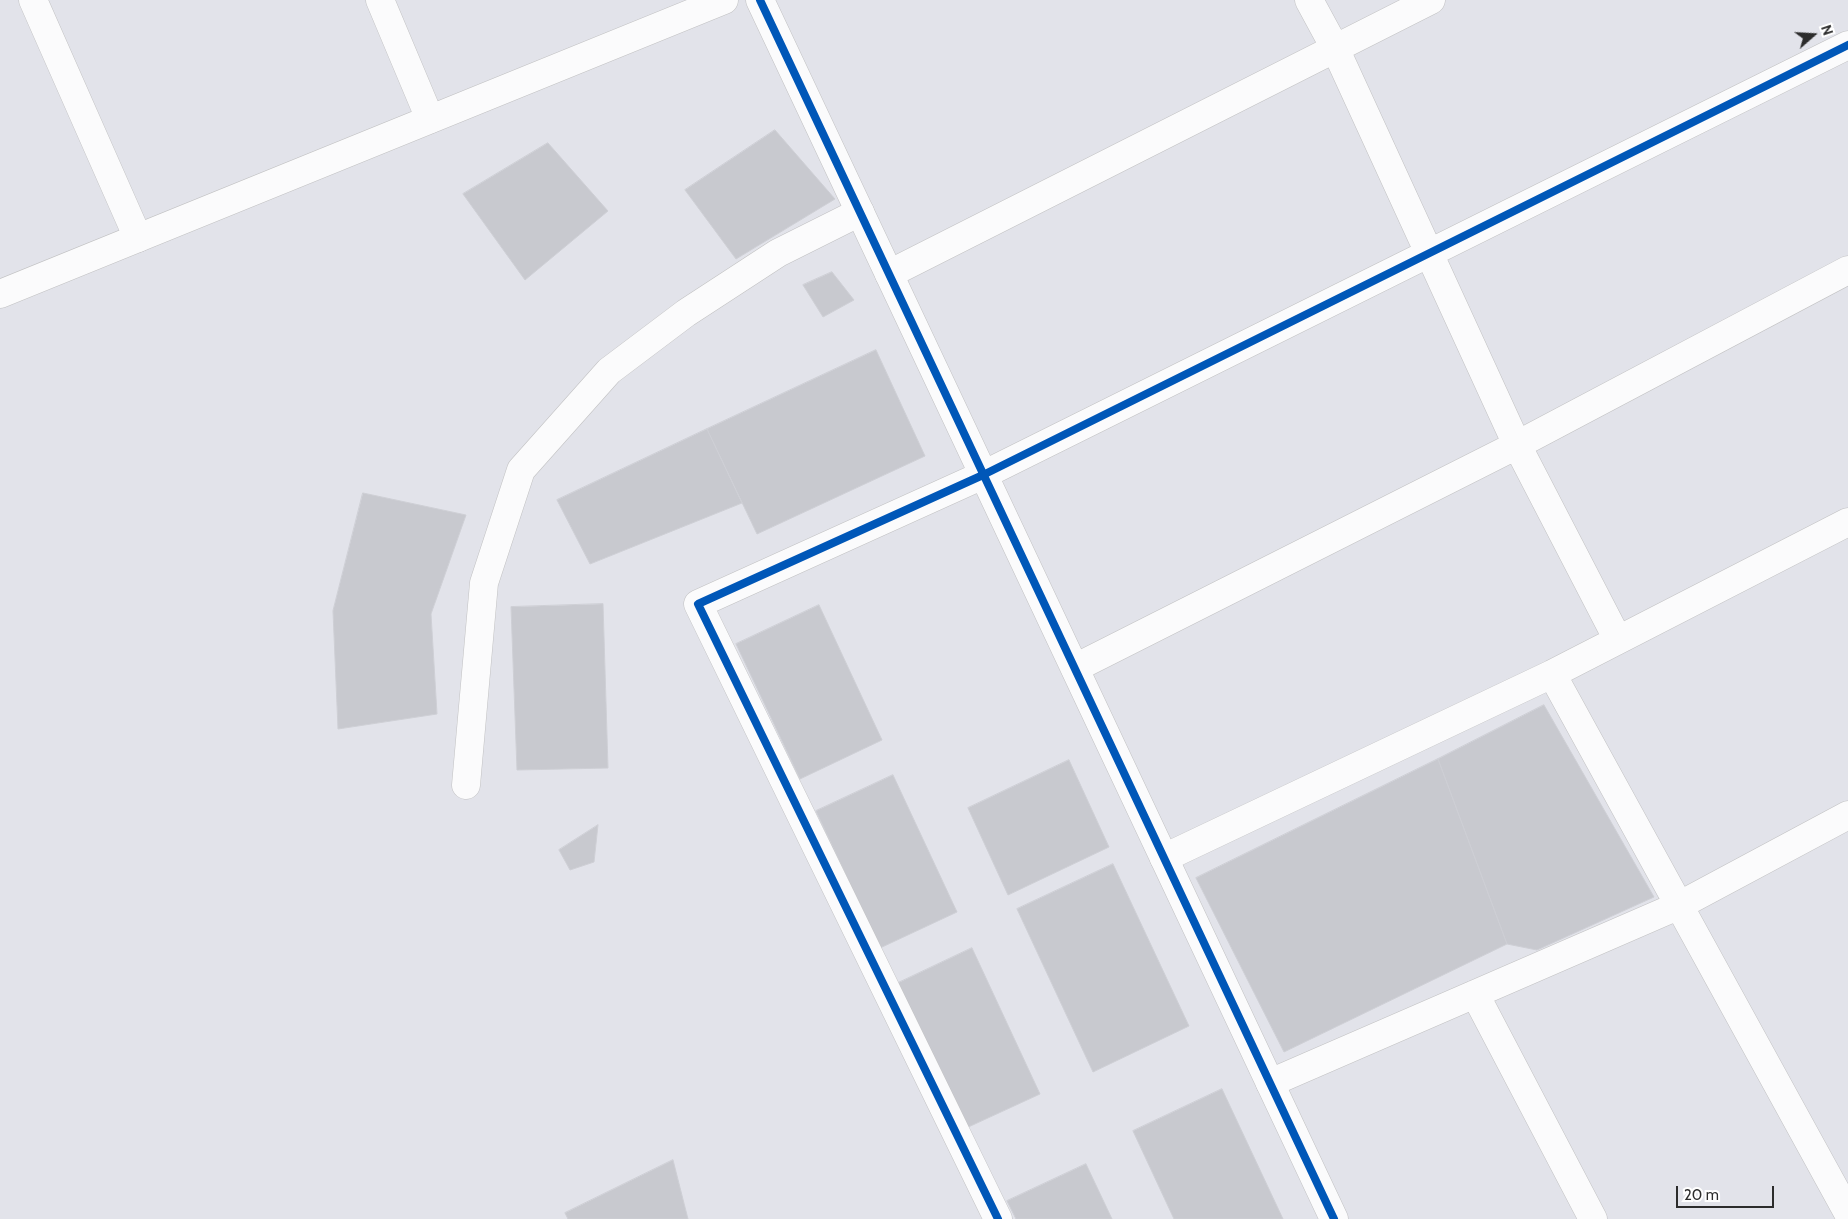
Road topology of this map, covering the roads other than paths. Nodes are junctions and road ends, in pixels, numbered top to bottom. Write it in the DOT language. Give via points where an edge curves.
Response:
graph roads {
  1 [pos="33,0"];
  2 [pos="380,0"];
  3 [pos="724,0"];
  4 [pos="760,0"];
  5 [pos="1308,0"];
  6 [pos="1431,0"];
  7 [pos="1848,45"];
  8 [pos="1335,48"];
  9 [pos="430,119"];
  10 [pos="860,212"];
  11 [pos="138,238"];
  12 [pos="1430,254"];
  13 [pos="1848,270"];
  14 [pos="889,274"];
  15 [pos="0,294"];
  16 [pos="1518,445"];
  17 [pos="984,475"];
  18 [pos="1848,522"];
  19 [pos="1618,640"];
  20 [pos="1075,668"];
  21 [pos="1552,674"];
  22 [pos="466,785"];
  23 [pos="1848,815"];
  24 [pos="1164,858"];
  25 [pos="1680,905"];
  26 [pos="1475,994"];
  27 [pos="1270,1083"];
  28 [pos="1848,1213"];
  29 [pos="998,1219"];
  30 [pos="1334,1219"];
  31 [pos="1594,1219"];
  1 -- 11 [label="street"];
  2 -- 9 [label="street"];
  3 -- 9 [label="street"];
  4 -- 10 [label="street"];
  5 -- 8 [label="street"];
  6 -- 8 [label="street"];
  7 -- 12 [label="street"];
  8 -- 12 [label="street"];
  8 -- 14 [label="street"];
  9 -- 11 [label="street"];
  10 -- 14 [label="street"];
  10 -- 22 [label="street" via="778,253 686,313 609,371 521,470 484,583"];
  11 -- 15 [label="street"];
  12 -- 16 [label="street"];
  12 -- 17 [label="street"];
  13 -- 16 [label="street"];
  14 -- 17 [label="street"];
  16 -- 19 [label="street"];
  16 -- 20 [label="street"];
  17 -- 20 [label="street"];
  17 -- 29 [label="street" via="698,604"];
  18 -- 19 [label="street"];
  19 -- 21 [label="street"];
  20 -- 24 [label="street"];
  21 -- 24 [label="street"];
  21 -- 25 [label="street"];
  23 -- 25 [label="street"];
  24 -- 27 [label="street"];
  25 -- 26 [label="street"];
  25 -- 28 [label="street"];
  26 -- 27 [label="street"];
  26 -- 31 [label="street"];
  27 -- 30 [label="street"];
}
